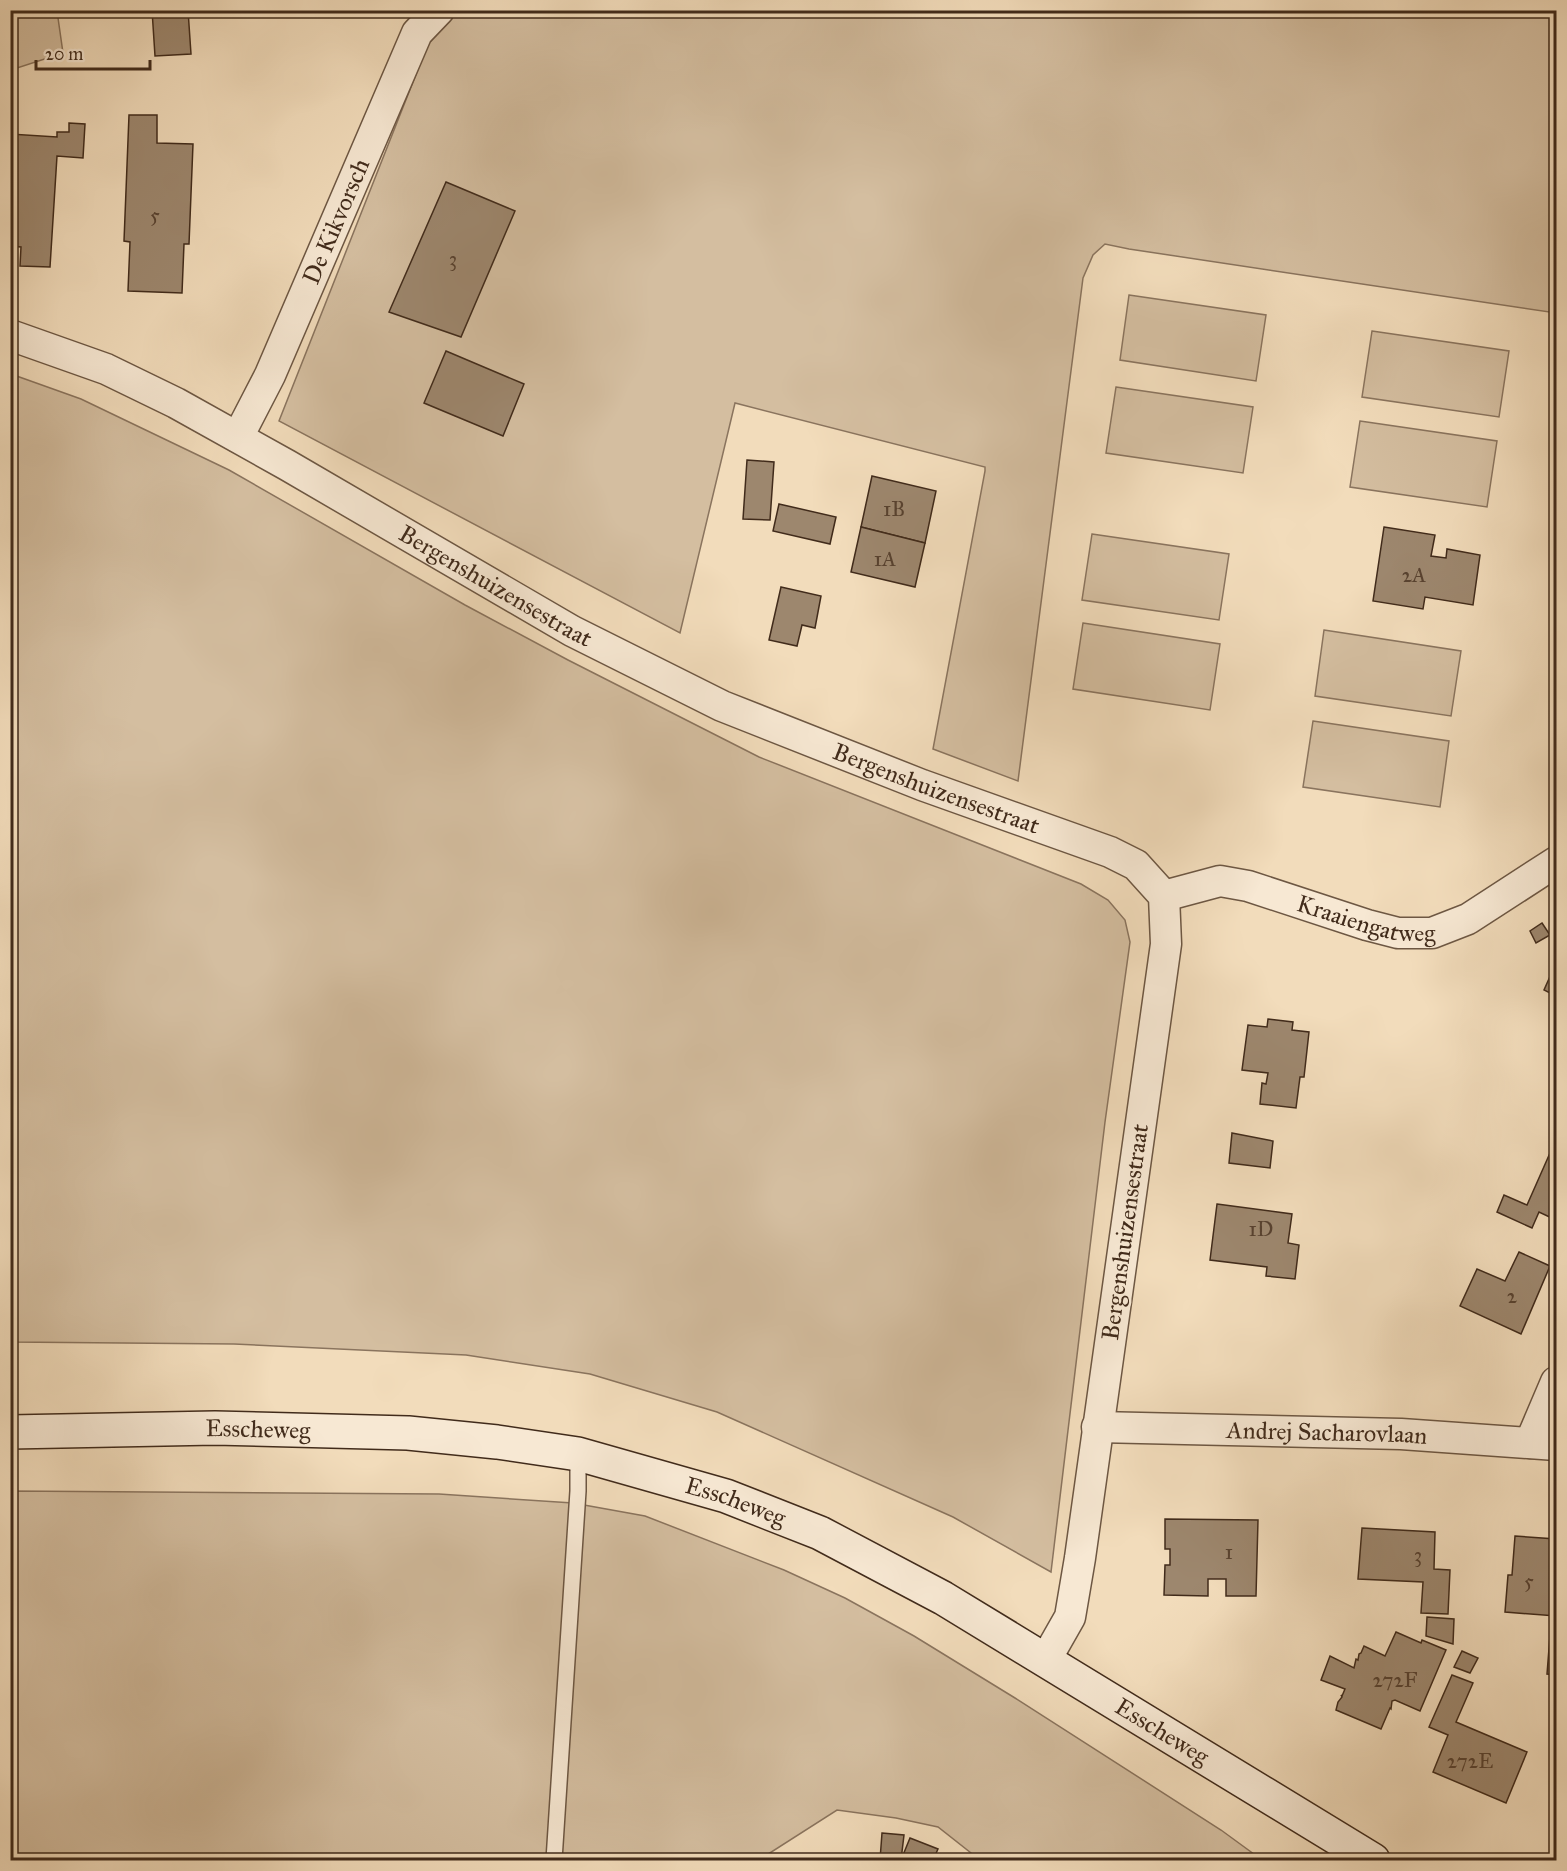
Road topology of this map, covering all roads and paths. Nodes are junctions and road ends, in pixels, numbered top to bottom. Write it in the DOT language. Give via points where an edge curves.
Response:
graph roads {
  1 [pos="439,10"];
  2 [pos="10,335"];
  3 [pos="238,437"];
  4 [pos="1557,862"];
  5 [pos="1164,896"];
  6 [pos="1557,1382"];
  7 [pos="1097,1427"];
  8 [pos="10,1432"];
  9 [pos="1543,1444"];
  10 [pos="578,1454"];
  11 [pos="1045,1661"];
  12 [pos="554,1860"];
  13 [pos="1373,1860"];
  1 -- 3 [label="street, De Kikvorsch" via="417,33 270,375"];
  2 -- 3 [label="street, Bergenshuizensestraat" via="106,369"];
  3 -- 5 [label="street, Bergenshuizensestraat" via="572,631 722,706 1110,852 1136,865"];
  4 -- 5 [label="street, Kraaiengatweg" via="1468,919 1432,933 1398,933 1248,885 1220,881"];
  5 -- 7 [label="street, Bergenshuizensestraat" via="1166,944"];
  6 -- 9 [label="street"];
  7 -- 9 [label="street, Andrej Sacharovlaan" via="1401,1434"];
  7 -- 11 [label="street, Bergenshuizensestraat" via="1070,1617"];
  8 -- 10 [label="street, Esscheweg" via="215,1428 408,1433"];
  10 -- 11 [label="street, Esscheweg" via="726,1496 820,1533 943,1598"];
  10 -- 12 [label="lane"];
  11 -- 13 [label="street, Esscheweg"];
}
